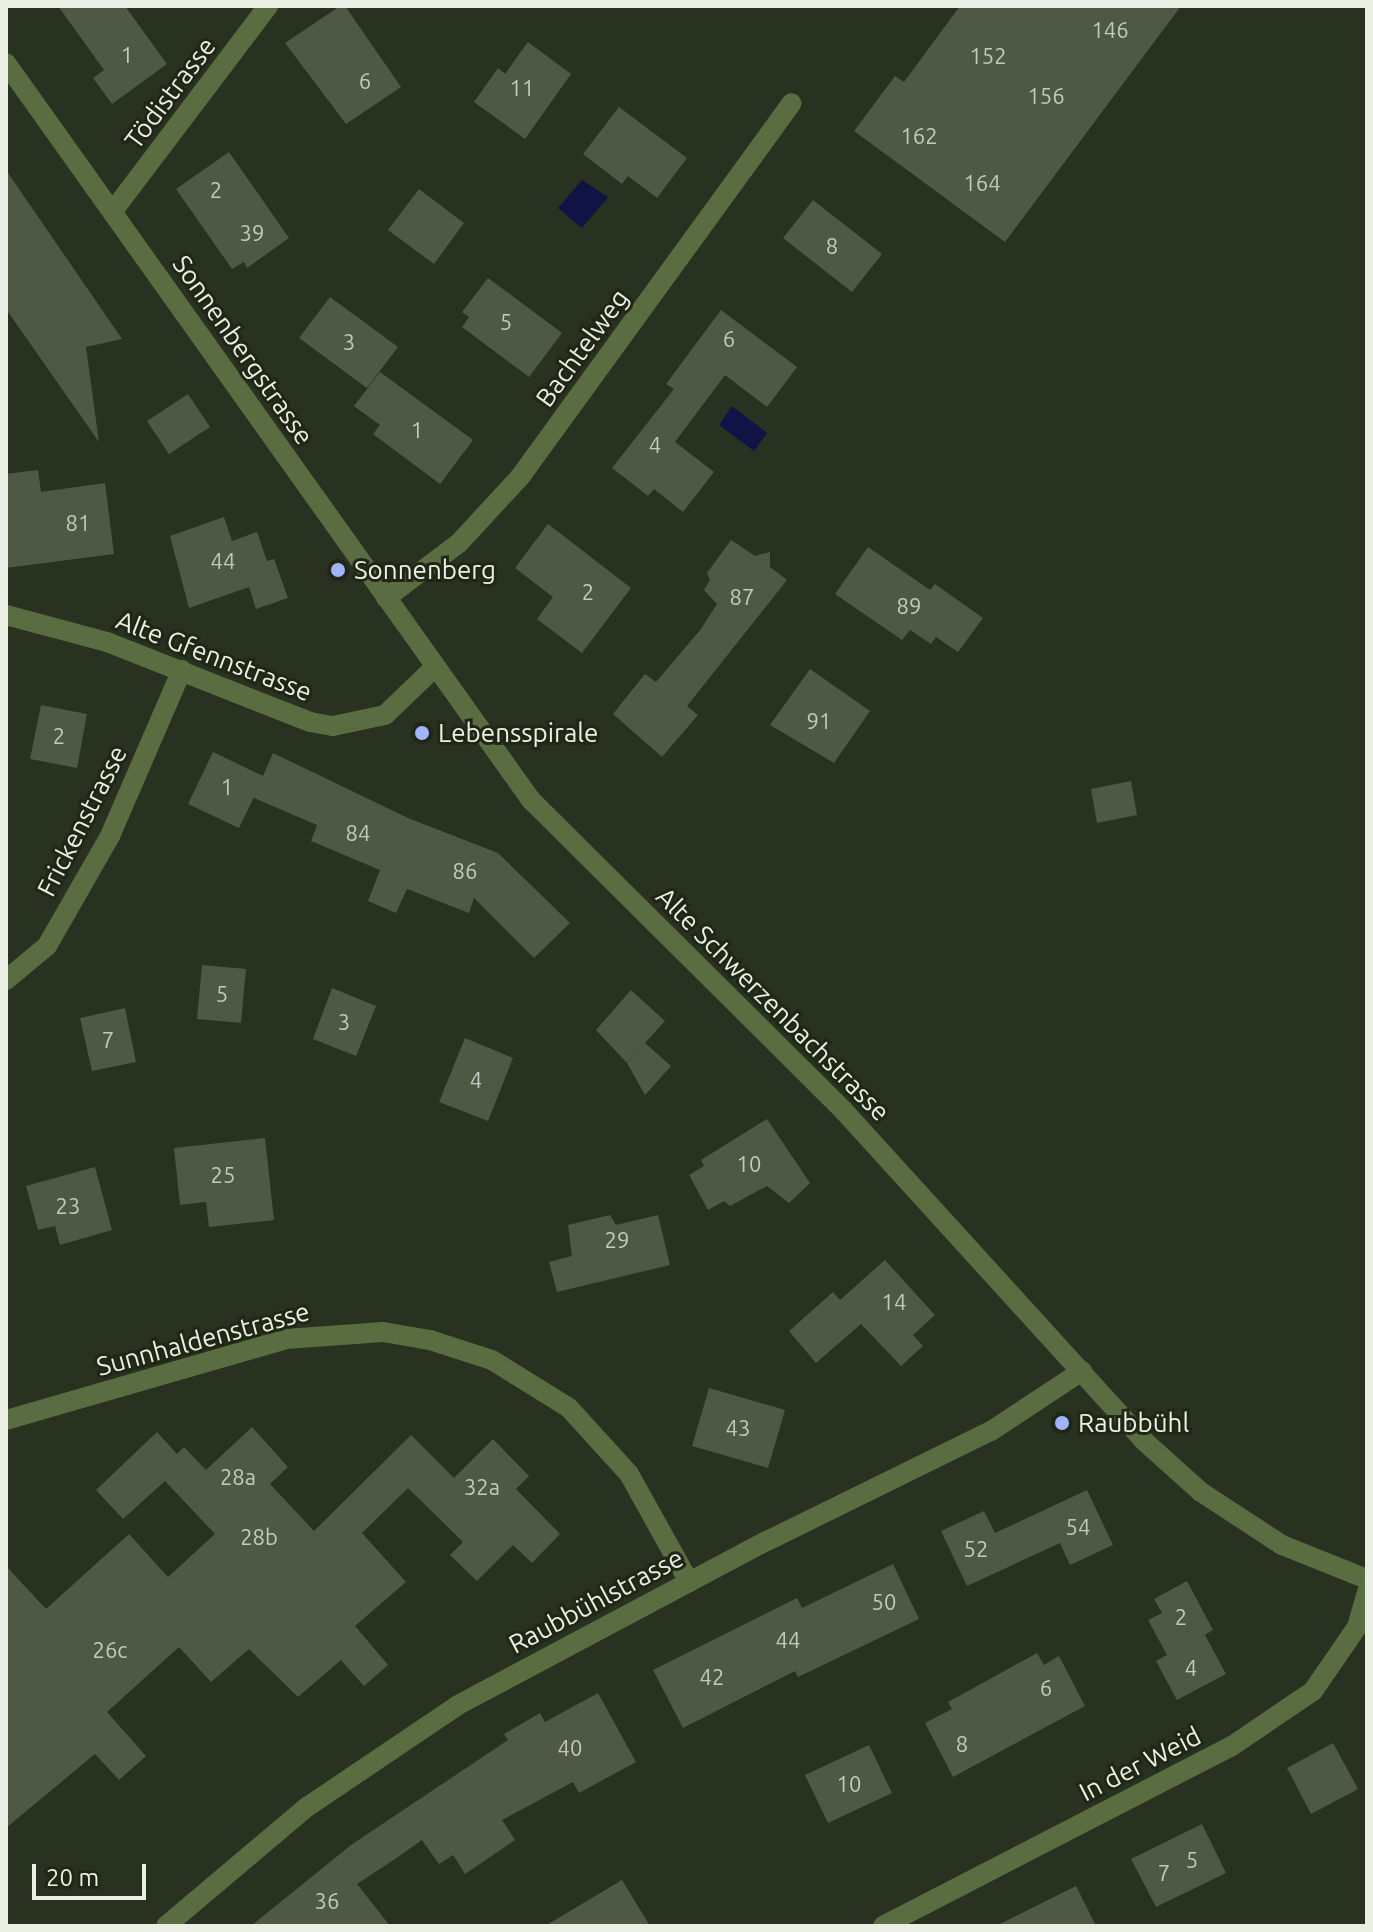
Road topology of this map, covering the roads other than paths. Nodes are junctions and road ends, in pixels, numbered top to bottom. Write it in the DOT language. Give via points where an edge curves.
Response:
graph roads {
  1 [pos="268,6"];
  2 [pos="6,63"];
  3 [pos="792,103"];
  4 [pos="113,211"];
  5 [pos="386,598"];
  6 [pos="6,615"];
  7 [pos="435,667"];
  8 [pos="182,670"];
  9 [pos="6,980"];
  10 [pos="1082,1371"];
  11 [pos="6,1420"];
  12 [pos="1367,1579"];
  13 [pos="689,1582"];
  14 [pos="1367,1591"];
  15 [pos="166,1926"];
  16 [pos="883,1926"];
  1 -- 4 [label="street, Tödistrasse"];
  2 -- 4 [label="street, Sonnenbergstrasse"];
  3 -- 5 [label="street, Bachtelweg" via="520,477 459,543"];
  4 -- 5 [label="street, Sonnenbergstrasse"];
  5 -- 7 [label="street, Sonnenbergstrasse"];
  6 -- 8 [label="street, Alte Gfennstrasse"];
  7 -- 8 [label="street, Alte Gfennstrasse" via="385,715 333,726 310,722"];
  7 -- 10 [label="street, Alte Schwerzenbachstrasse" via="531,800 843,1110"];
  8 -- 9 [label="street, Frickenstrasse" via="110,836 47,946"];
  10 -- 12 [label="street" via="1143,1440 1201,1492 1282,1545"];
  10 -- 13 [label="street, Raubbühlstrasse" via="991,1431"];
  11 -- 13 [label="street, Sunnhaldenstrasse" via="286,1339 383,1332 430,1340 492,1360 569,1408 629,1474"];
  13 -- 15 [label="street, Raubbühlstrasse" via="458,1705 381,1754 246,1855"];
  14 -- 16 [label="street, In der Weid" via="1357,1627 1313,1691 1232,1746"];
}
